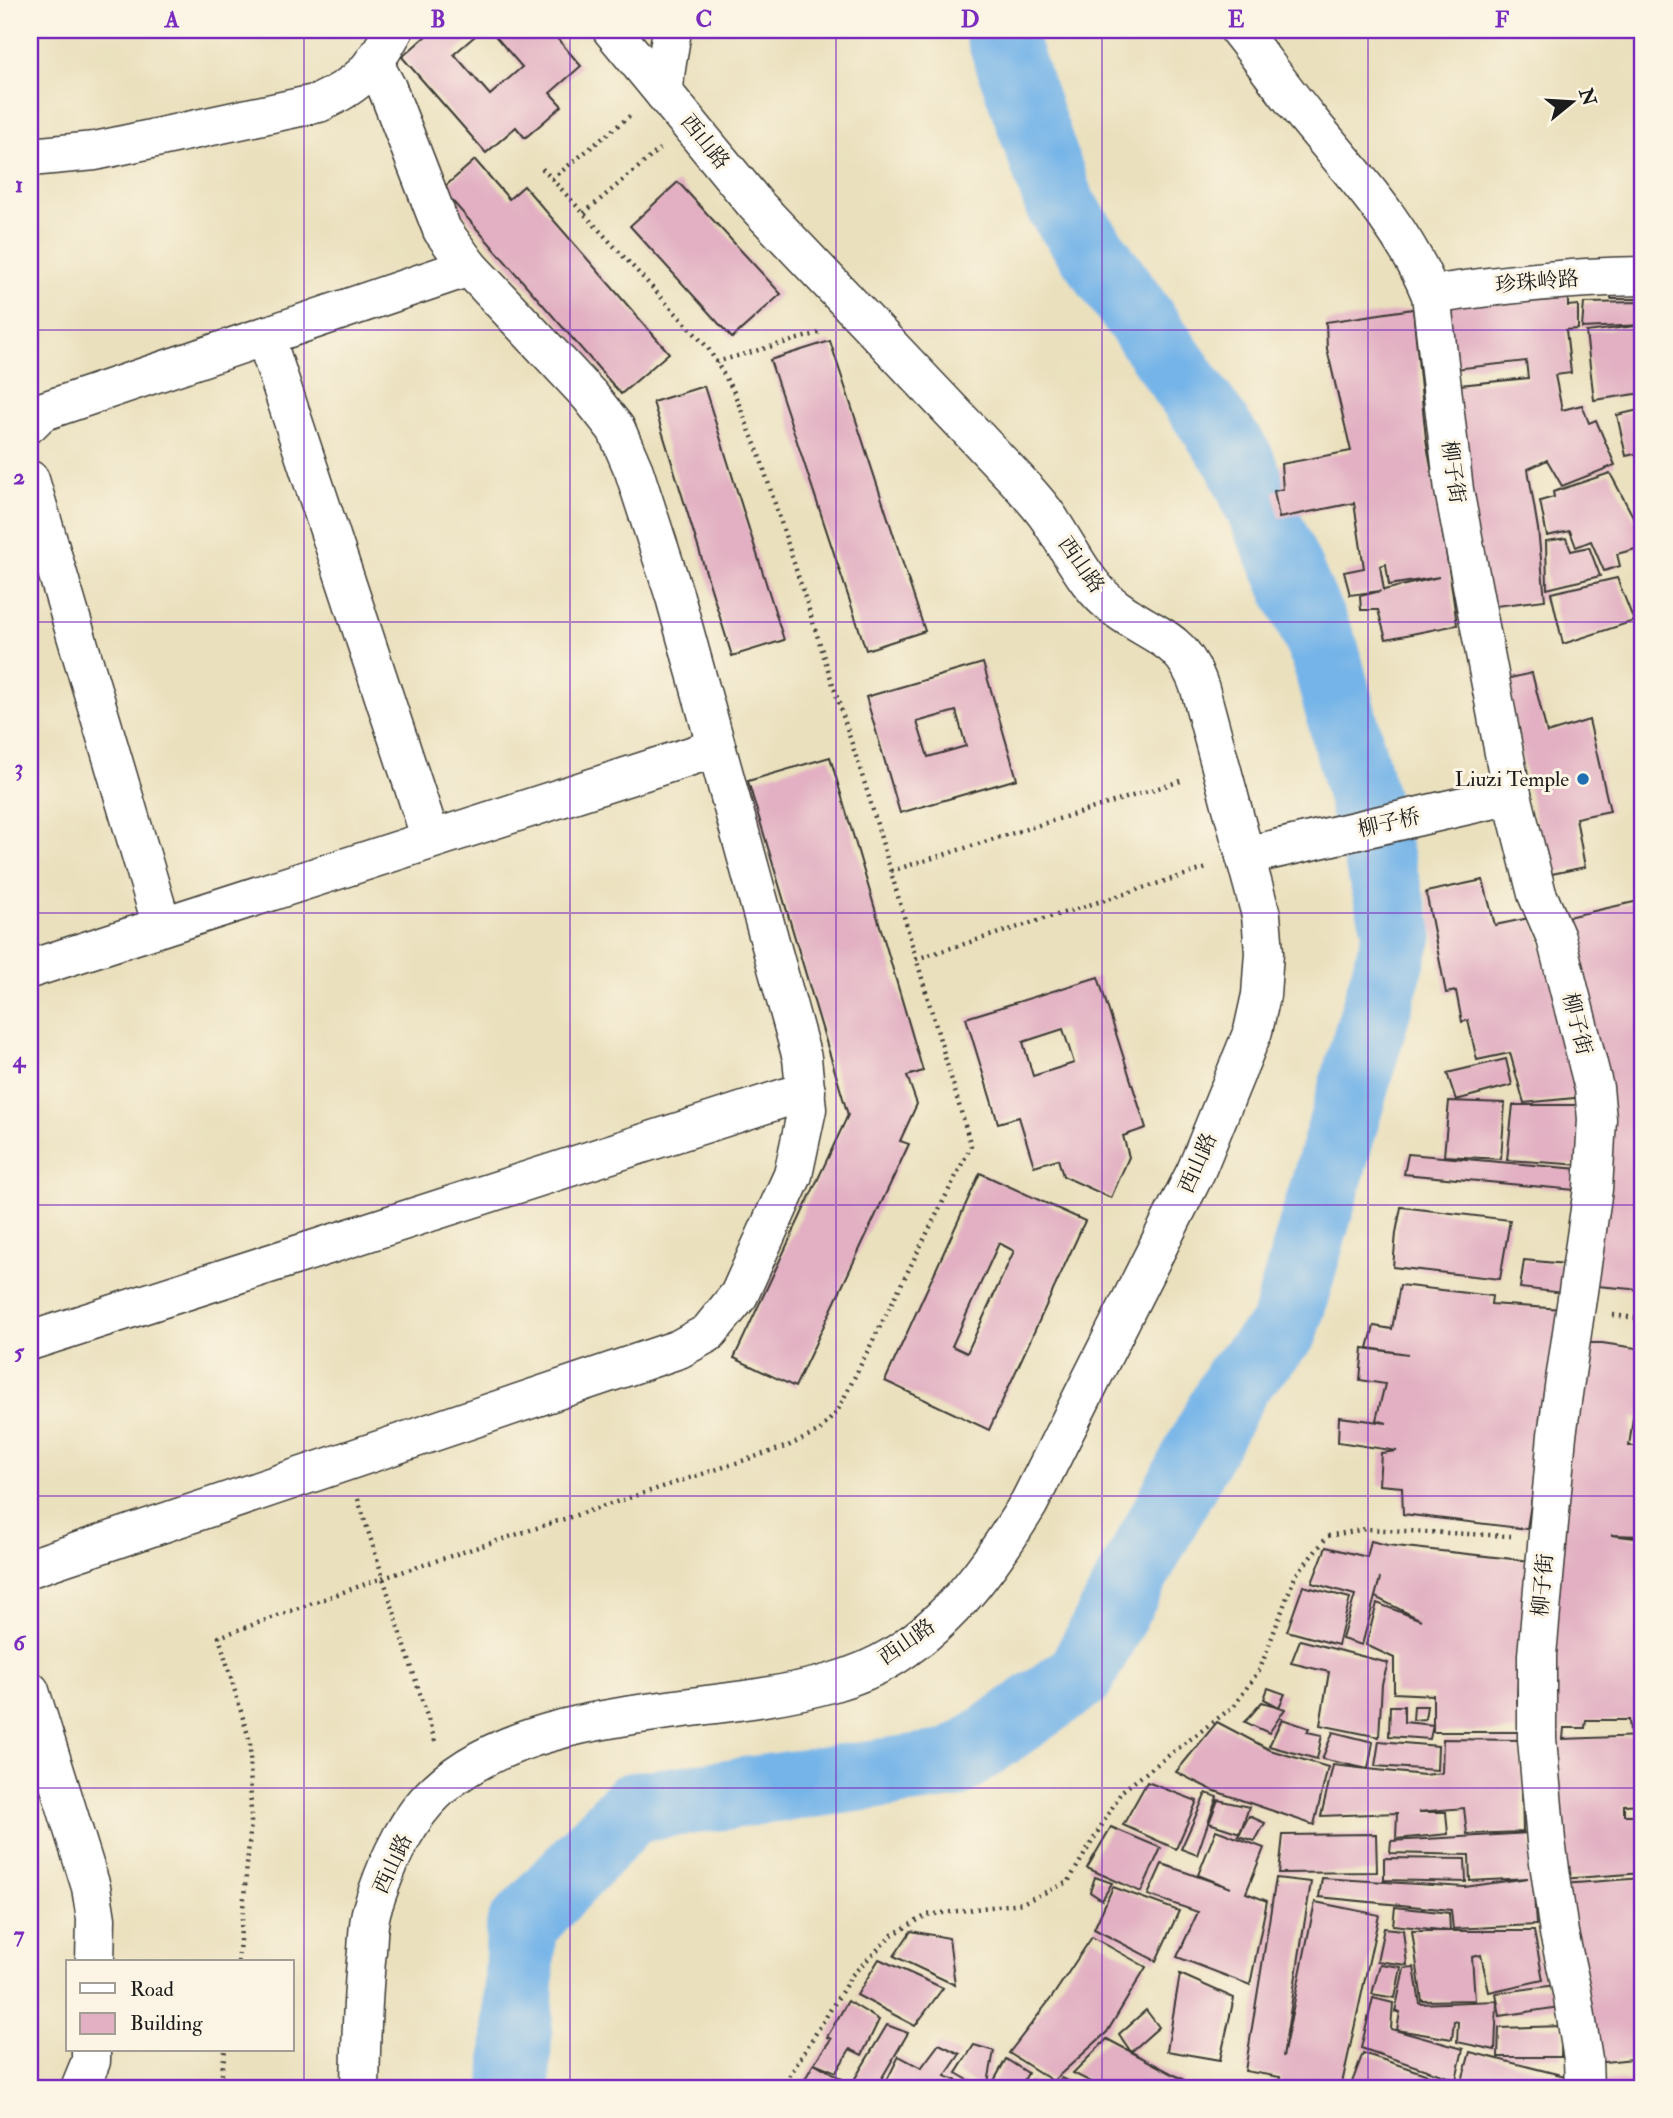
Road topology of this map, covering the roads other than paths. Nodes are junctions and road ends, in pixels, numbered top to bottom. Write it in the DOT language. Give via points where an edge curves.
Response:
graph roads {
  1 [pos="394,30"];
  2 [pos="612,30"];
  3 [pos="672,30"];
  4 [pos="1239,30"];
  5 [pos="374,64"];
  6 [pos="664,93"];
  7 [pos="30,157"];
  8 [pos="470,267"];
  9 [pos="1643,276"];
  10 [pos="1431,295"];
  11 [pos="265,336"];
  12 [pos="30,423"];
  13 [pos="30,480"];
  14 [pos="716,748"];
  15 [pos="1512,795"];
  16 [pos="432,839"];
  17 [pos="1245,856"];
  18 [pos="162,926"];
  19 [pos="30,969"];
  20 [pos="806,1091"];
  21 [pos="30,1341"];
  22 [pos="30,1568"];
  23 [pos="30,1691"];
  24 [pos="95,1960"];
  25 [pos="91,2052"];
  26 [pos="80,2088"];
  27 [pos="360,2088"];
  28 [pos="1584,2088"];
  1 -- 5 [label="street"];
  2 -- 6 [label="street, 西山路"];
  3 -- 6 [label="street"];
  4 -- 10 [label="street, 柳子街" via="1387,215 1419,265"];
  5 -- 7 [label="street" via="348,90 319,103 94,151"];
  5 -- 8 [label="street" via="442,230"];
  6 -- 17 [label="street, 西山路" via="756,205 1018,481 1050,520 1093,588 1115,609 1184,654 1197,679"];
  8 -- 11 [label="street"];
  8 -- 14 [label="street" via="616,429 675,597"];
  9 -- 10 [label="street, 珍珠岭路" via="1494,285"];
  10 -- 15 [label="street, 柳子街" via="1454,490"];
  11 -- 12 [label="street" via="41,412"];
  11 -- 16 [label="street"];
  13 -- 18 [label="street"];
  14 -- 16 [label="street"];
  14 -- 20 [label="street" via="802,1058"];
  15 -- 17 [label="street, 柳子桥"];
  15 -- 28 [label="street, 柳子街" via="1537,894 1556,938 1594,1088 1597,1119 1594,1189 1557,1436 1537,1655 1536,1740 1548,1854"];
  16 -- 18 [label="street"];
  17 -- 27 [label="street, 西山路" via="1261,915 1264,952 1253,1031 1196,1171 1036,1491 1002,1548 971,1590 933,1626 893,1657 849,1677 804,1690 590,1723 526,1739 469,1765 427,1801 394,1850 371,1912"];
  18 -- 19 [label="street"];
  20 -- 21 [label="street"];
  20 -- 22 [label="street" via="807,1109 793,1175 739,1294 708,1333 679,1349"];
  23 -- 24 [label="street" via="91,1887"];
  25 -- 26 [label="street"];
}
